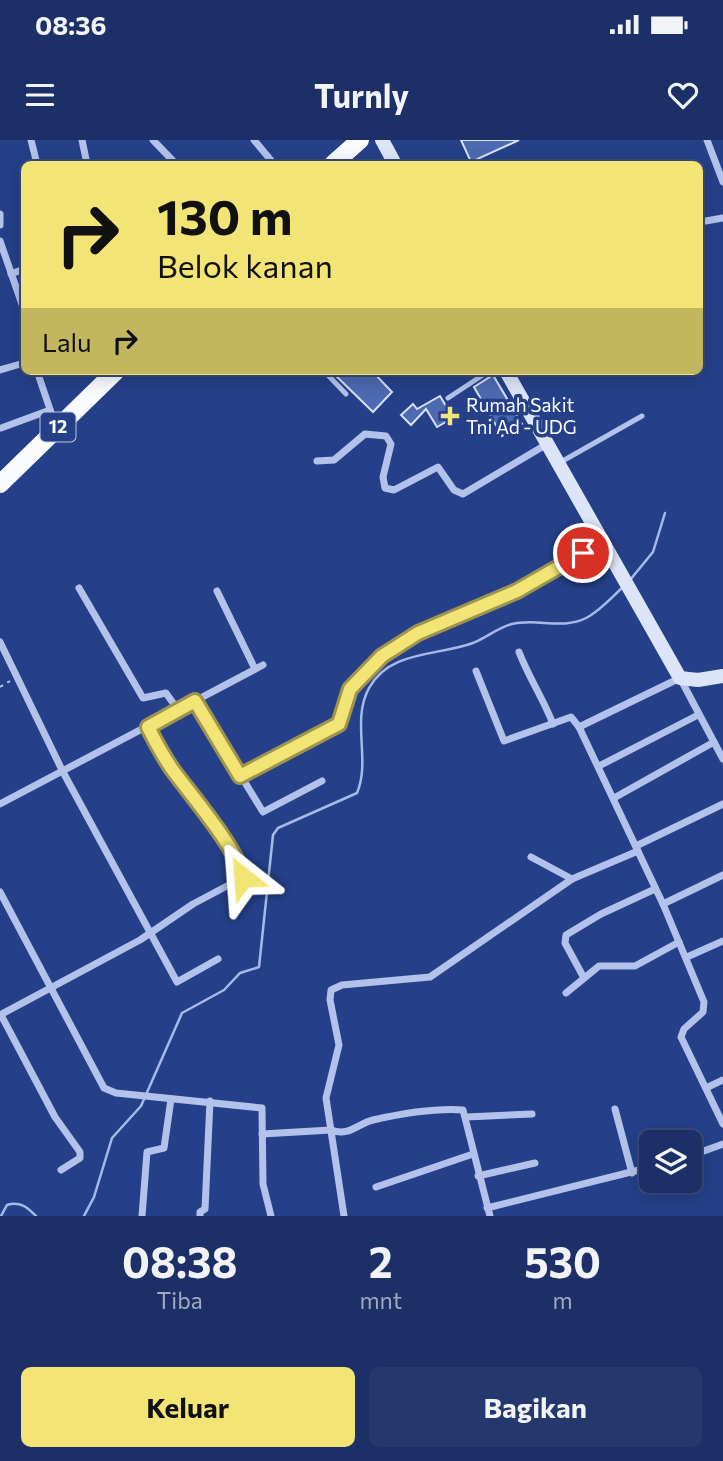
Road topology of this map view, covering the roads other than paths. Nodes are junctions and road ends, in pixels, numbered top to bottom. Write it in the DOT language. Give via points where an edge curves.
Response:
graph roads {
  1 [pos="31,140"];
  2 [pos="82,140"];
  3 [pos="153,140"];
  4 [pos="254,140"];
  5 [pos="360,140"];
  6 [pos="382,140"];
  7 [pos="707,140"];
  8 [pos="36,161"];
  9 [pos="86,161"];
  10 [pos="172,161"];
  11 [pos="272,161"];
  12 [pos="336,161"];
  13 [pos="394,161"];
  14 [pos="723,183"];
  15 [pos="0,214"];
  16 [pos="723,218"];
  17 [pos="703,221"];
  18 [pos="0,225"];
  19 [pos="0,241"];
  20 [pos="21,270"];
  21 [pos="11,274"];
  22 [pos="21,302"];
  23 [pos="21,364"];
  24 [pos="0,370"];
  25 [pos="38,375"];
  26 [pos="112,375"];
  27 [pos="328,375"];
  28 [pos="483,375"];
  29 [pos="508,375"];
  30 [pos="346,394"];
  31 [pos="448,398"];
  32 [pos="50,410"];
  33 [pos="642,416"];
  34 [pos="1,428"];
  35 [pos="56,429"];
  36 [pos="547,444"];
  37 [pos="317,461"];
  38 [pos="559,464"];
  39 [pos="0,484"];
  40 [pos="604,541"];
  41 [pos="79,588"];
  42 [pos="218,591"];
  43 [pos="0,642"];
  44 [pos="519,652"];
  45 [pos="263,664"];
  46 [pos="255,668"];
  47 [pos="476,671"];
  48 [pos="723,676"];
  49 [pos="680,678"];
  50 [pos="195,701"];
  51 [pos="178,710"];
  52 [pos="698,715"];
  53 [pos="553,724"];
  54 [pos="148,727"];
  55 [pos="579,727"];
  56 [pos="713,742"];
  57 [pos="723,759"];
  58 [pos="599,766"];
  59 [pos="63,772"];
  60 [pos="240,776"];
  61 [pos="322,781"];
  62 [pos="614,798"];
  63 [pos="0,804"];
  64 [pos="723,804"];
  65 [pos="637,848"];
  66 [pos="531,857"];
  67 [pos="723,875"];
  68 [pos="572,879"];
  69 [pos="655,889"];
  70 [pos="0,892"];
  71 [pos="663,904"];
  72 [pos="151,933"];
  73 [pos="723,941"];
  74 [pos="679,942"];
  75 [pos="687,957"];
  76 [pos="218,959"];
  77 [pos="584,978"];
  78 [pos="50,990"];
  79 [pos="566,993"];
  80 [pos="0,1015"];
  81 [pos="723,1080"];
  82 [pos="705,1088"];
  83 [pos="171,1099"];
  84 [pos="210,1101"];
  85 [pos="615,1109"];
  86 [pos="531,1114"];
  87 [pos="466,1117"];
  88 [pos="723,1124"];
  89 [pos="331,1130"];
  90 [pos="262,1134"];
  91 [pos="723,1144"];
  92 [pos="702,1152"];
  93 [pos="473,1154"];
  94 [pos="535,1163"];
  95 [pos="61,1170"];
  96 [pos="639,1171"];
  97 [pos="632,1173"];
  98 [pos="478,1176"];
  99 [pos="376,1187"];
  100 [pos="489,1212"];
  101 [pos="142,1216"];
  102 [pos="200,1216"];
  103 [pos="271,1216"];
  104 [pos="344,1216"];
  1 -- 8 [label="street"];
  2 -- 9 [label="street"];
  3 -- 10 [label="street"];
  4 -- 11 [label="street"];
  5 -- 12 [label="highway"];
  6 -- 13 [label="main road"];
  7 -- 14 [label="street"];
  15 -- 18 [label="street"];
  16 -- 17 [label="street"];
  19 -- 21 [label="street"];
  20 -- 21 [label="street"];
  21 -- 22 [label="street"];
  23 -- 24 [label="street"];
  25 -- 32 [label="street"];
  26 -- 35 [label="highway, 12"];
  27 -- 30 [label="lane"];
  28 -- 31 [label="lane"];
  29 -- 36 [label="main road"];
  32 -- 34 [label="street"];
  32 -- 35 [label="street"];
  33 -- 38 [label="lane"];
  35 -- 39 [label="highway, 12"];
  36 -- 37 [label="street" via="463,494 454,490 438,467 394,490 386,488 383,477 391,444 386,436 366,434 334,460"];
  36 -- 38 [label="main road"];
  38 -- 40 [label="main road"];
  40 -- 49 [label="main road"];
  40 -- 60 [label="street" via="517,591 402,643 382,656 350,689 339,724"];
  41 -- 51 [label="street" via="143,698 166,693"];
  42 -- 46 [label="street"];
  43 -- 59 [label="street"];
  44 -- 53 [label="street"];
  45 -- 46 [label="street"];
  46 -- 50 [label="street"];
  47 -- 53 [label="street" via="502,740"];
  48 -- 49 [label="main road"];
  49 -- 52 [label="street"];
  49 -- 55 [label="street"];
  50 -- 51 [label="street"];
  50 -- 60 [label="street"];
  51 -- 54 [label="street"];
  52 -- 56 [label="street"];
  52 -- 58 [label="street"];
  53 -- 55 [label="street" via="571,717"];
  54 -- 59 [label="street"];
  54 -- 72 [label="street" via="243,875"];
  55 -- 58 [label="street"];
  56 -- 57 [label="street"];
  56 -- 62 [label="street"];
  58 -- 62 [label="street"];
  59 -- 63 [label="street"];
  59 -- 72 [label="street"];
  60 -- 61 [label="street" via="265,813"];
  62 -- 65 [label="street"];
  64 -- 65 [label="street"];
  65 -- 68 [label="street"];
  65 -- 69 [label="street"];
  66 -- 68 [label="street"];
  67 -- 71 [label="street"];
  68 -- 89 [label="street" via="430,977 331,989 339,1045 326,1093"];
  69 -- 71 [label="street"];
  69 -- 77 [label="street" via="566,935 565,943"];
  70 -- 78 [label="street"];
  71 -- 74 [label="street"];
  72 -- 76 [label="street" via="177,982"];
  72 -- 78 [label="street"];
  73 -- 75 [label="street"];
  74 -- 75 [label="street"];
  74 -- 77 [label="street" via="635,966 602,965"];
  75 -- 82 [label="street" via="705,1008 681,1031 681,1037"];
  77 -- 79 [label="street"];
  78 -- 80 [label="street"];
  78 -- 83 [label="street" via="102,1086 116,1093"];
  80 -- 95 [label="street" via="55,1117 80,1152 79,1158"];
  81 -- 82 [label="street"];
  82 -- 88 [label="street"];
  83 -- 84 [label="street"];
  83 -- 101 [label="street" via="164,1148 148,1149 146,1155"];
  84 -- 90 [label="street" via="262,1108"];
  84 -- 102 [label="street" via="205,1209"];
  85 -- 97 [label="street"];
  86 -- 87 [label="street"];
  87 -- 89 [label="street" via="459,1109 370,1121 345,1132"];
  87 -- 93 [label="street"];
  89 -- 90 [label="street"];
  89 -- 104 [label="street"];
  90 -- 103 [label="street" via="263,1184"];
  91 -- 92 [label="street"];
  93 -- 98 [label="street"];
  93 -- 99 [label="street"];
  94 -- 98 [label="street"];
  96 -- 97 [label="street"];
  97 -- 100 [label="street"];
  98 -- 100 [label="street"];
}
